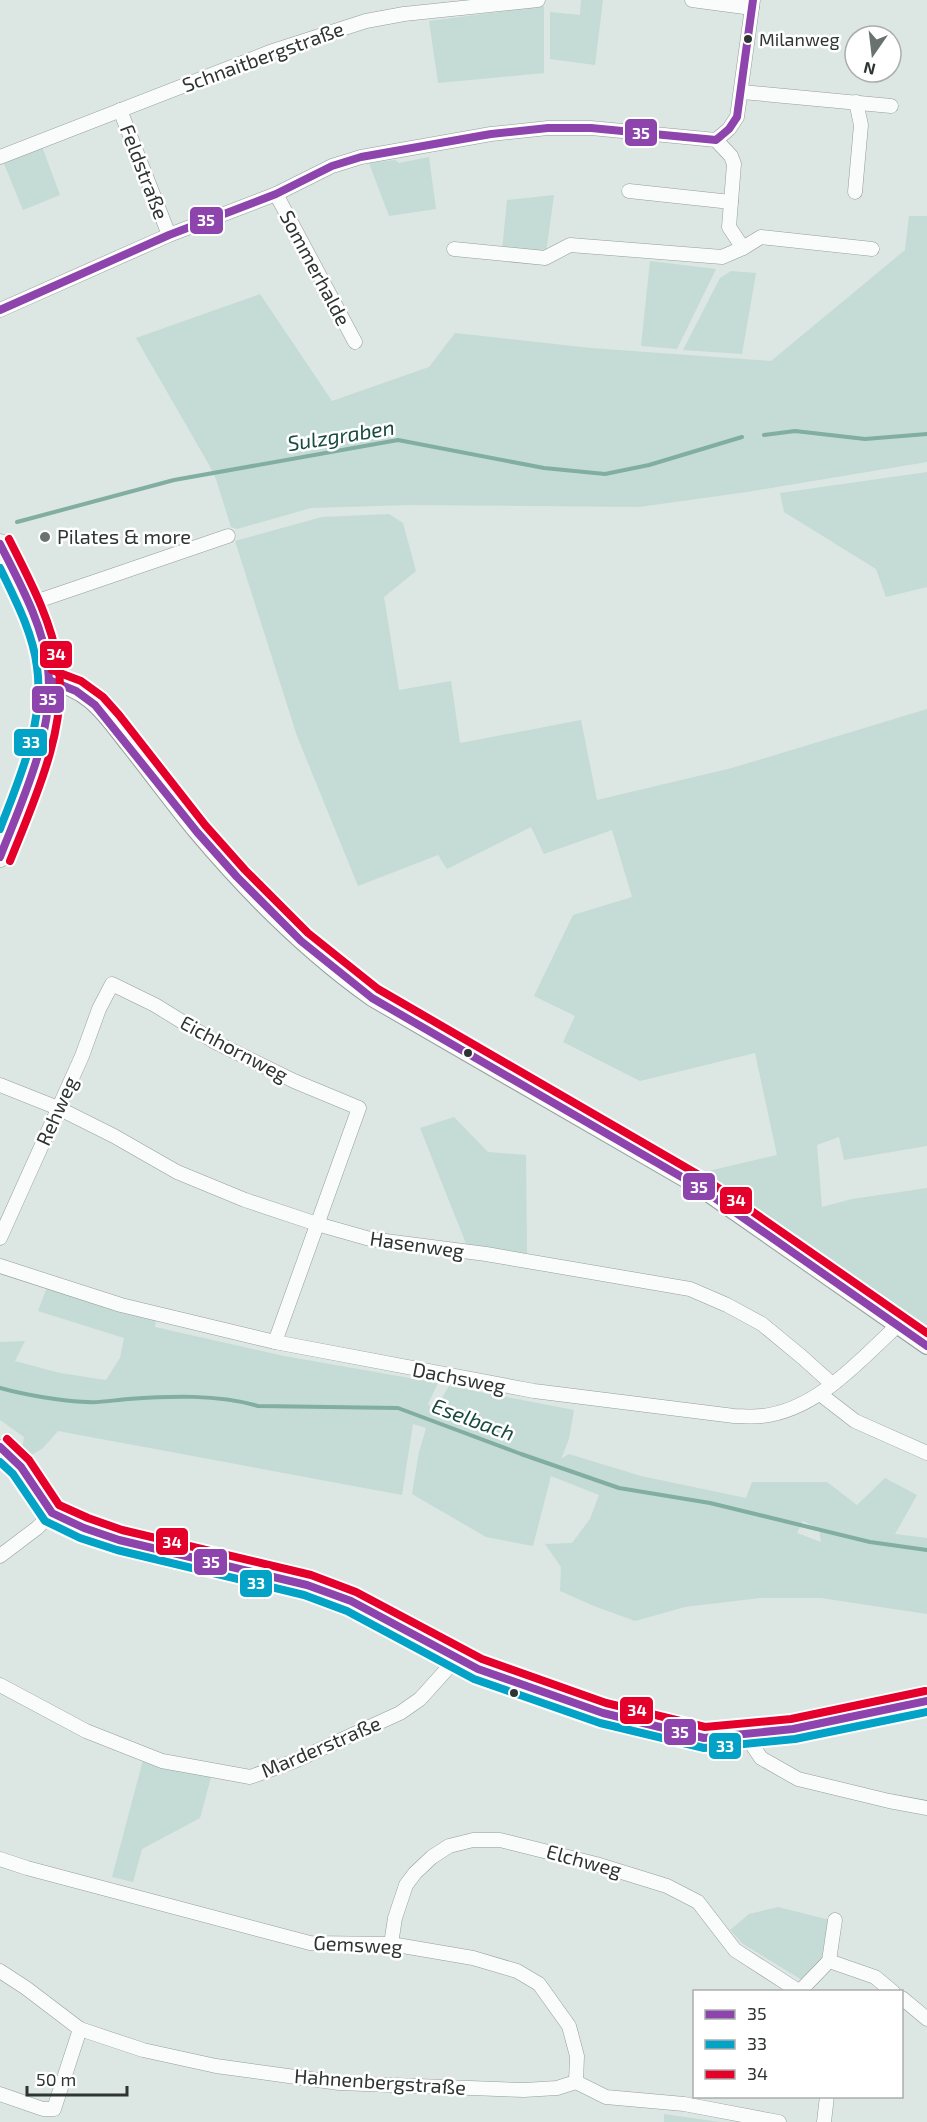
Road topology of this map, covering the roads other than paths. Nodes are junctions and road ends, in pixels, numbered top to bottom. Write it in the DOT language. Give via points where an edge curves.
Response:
graph roads {
  1 [pos="538,0"];
  2 [pos="692,0"];
  3 [pos="752,4"];
  4 [pos="742,92"];
  5 [pos="856,102"];
  6 [pos="891,106"];
  7 [pos="120,110"];
  8 [pos="716,140"];
  9 [pos="0,157"];
  10 [pos="629,191"];
  11 [pos="855,192"];
  12 [pos="276,194"];
  13 [pos="731,202"];
  14 [pos="169,235"];
  15 [pos="454,249"];
  16 [pos="743,249"];
  17 [pos="872,249"];
  18 [pos="0,310"];
  19 [pos="355,342"];
  20 [pos="228,536"];
  21 [pos="0,544"];
  22 [pos="28,604"];
  23 [pos="49,680"];
  24 [pos="0,857"];
  25 [pos="112,984"];
  26 [pos="0,1085"];
  27 [pos="58,1108"];
  28 [pos="317,1224"];
  29 [pos="0,1238"];
  30 [pos="0,1266"];
  31 [pos="898,1325"];
  32 [pos="275,1342"];
  33 [pos="927,1346"];
  34 [pos="832,1384"];
  35 [pos="820,1394"];
  36 [pos="0,1448"];
  37 [pos="927,1453"];
  38 [pos="52,1513"];
  39 [pos="0,1556"];
  40 [pos="457,1658"];
  41 [pos="0,1685"];
  42 [pos="927,1701"];
  43 [pos="745,1734"];
  44 [pos="927,1808"];
  45 [pos="0,1859"];
  46 [pos="835,1920"];
  47 [pos="391,1944"];
  48 [pos="829,1961"];
  49 [pos="0,1971"];
  50 [pos="798,1990"];
  51 [pos="801,1990"];
  52 [pos="891,1990"];
  53 [pos="903,1999"];
  54 [pos="927,2019"];
  55 [pos="80,2030"];
  56 [pos="576,2082"];
  57 [pos="0,2094"];
  58 [pos="827,2098"];
  59 [pos="779,2122"];
  60 [pos="824,2122"];
  1 -- 7 [label="street, Schnaitbergstraße" via="366,21 270,52"];
  2 -- 3 [label="street"];
  3 -- 4 [label="street"];
  4 -- 5 [label="street"];
  4 -- 8 [label="street" via="737,117"];
  5 -- 6 [label="street"];
  5 -- 11 [label="street" via="861,125"];
  7 -- 9 [label="street, Schnaitbergstraße"];
  7 -- 14 [label="street, Feldstraße"];
  8 -- 12 [label="street" via="591,128 491,134 346,160"];
  8 -- 13 [label="street" via="734,164"];
  10 -- 13 [label="street"];
  12 -- 14 [label="street"];
  12 -- 19 [label="street, Sommerhalde"];
  13 -- 16 [label="street" via="729,228"];
  14 -- 18 [label="street"];
  15 -- 16 [label="street" via="545,258 570,244 722,257"];
  16 -- 17 [label="street" via="761,237"];
  20 -- 22 [label="street"];
  21 -- 22 [label="main road"];
  22 -- 23 [label="main road"];
  23 -- 24 [label="main road" via="40,749"];
  23 -- 31 [label="street" via="71,688 96,706 197,832 265,908 357,987 699,1187"];
  25 -- 27 [label="street, Rehweg"];
  25 -- 28 [label="street, Eichhornweg" via="215,1042 359,1108"];
  26 -- 27 [label="street, Hasenweg"];
  27 -- 28 [label="street, Hasenweg" via="177,1172"];
  27 -- 29 [label="street, Rehweg"];
  28 -- 32 [label="street"];
  28 -- 34 [label="street, Hasenweg" via="370,1239 486,1254 690,1289 762,1324"];
  30 -- 32 [label="street, Dachsweg" via="121,1305"];
  31 -- 33 [label="street"];
  31 -- 34 [label="street, Dachsweg"];
  32 -- 35 [label="street, Dachsweg" via="534,1392 734,1416 784,1411"];
  34 -- 35 [label="street, Dachsweg"];
  35 -- 37 [label="street" via="855,1421"];
  36 -- 38 [label="street" via="21,1467"];
  38 -- 39 [label="street"];
  38 -- 40 [label="street" via="119,1540 307,1585 351,1601"];
  40 -- 41 [label="street, Marderstraße" via="420,1700 400,1713 250,1777 162,1761 86,1731"];
  40 -- 43 [label="street" via="536,1691 603,1713 704,1738"];
  42 -- 43 [label="street" via="793,1729"];
  43 -- 44 [label="street" via="761,1758 798,1779"];
  45 -- 47 [label="street, Gemsweg" via="310,1943"];
  46 -- 48 [label="street"];
  47 -- 50 [label="street, Elchweg" via="406,1885 415,1873 449,1846 473,1840 501,1840 667,1886 698,1902 735,1950"];
  47 -- 56 [label="street, Gemsweg" via="472,1958 517,1971 539,1984 569,2026 577,2056"];
  48 -- 51 [label="street, Elchweg"];
  48 -- 52 [label="street" via="875,1977"];
  49 -- 55 [label="street, Hahnenbergstraße"];
  53 -- 54 [label="street"];
  55 -- 56 [label="street, Hahnenbergstraße" via="143,2050 216,2066 339,2083 524,2090"];
  55 -- 57 [label="street" via="54,2109"];
  56 -- 59 [label="street" via="606,2097 684,2104"];
  58 -- 60 [label="street"];
}
